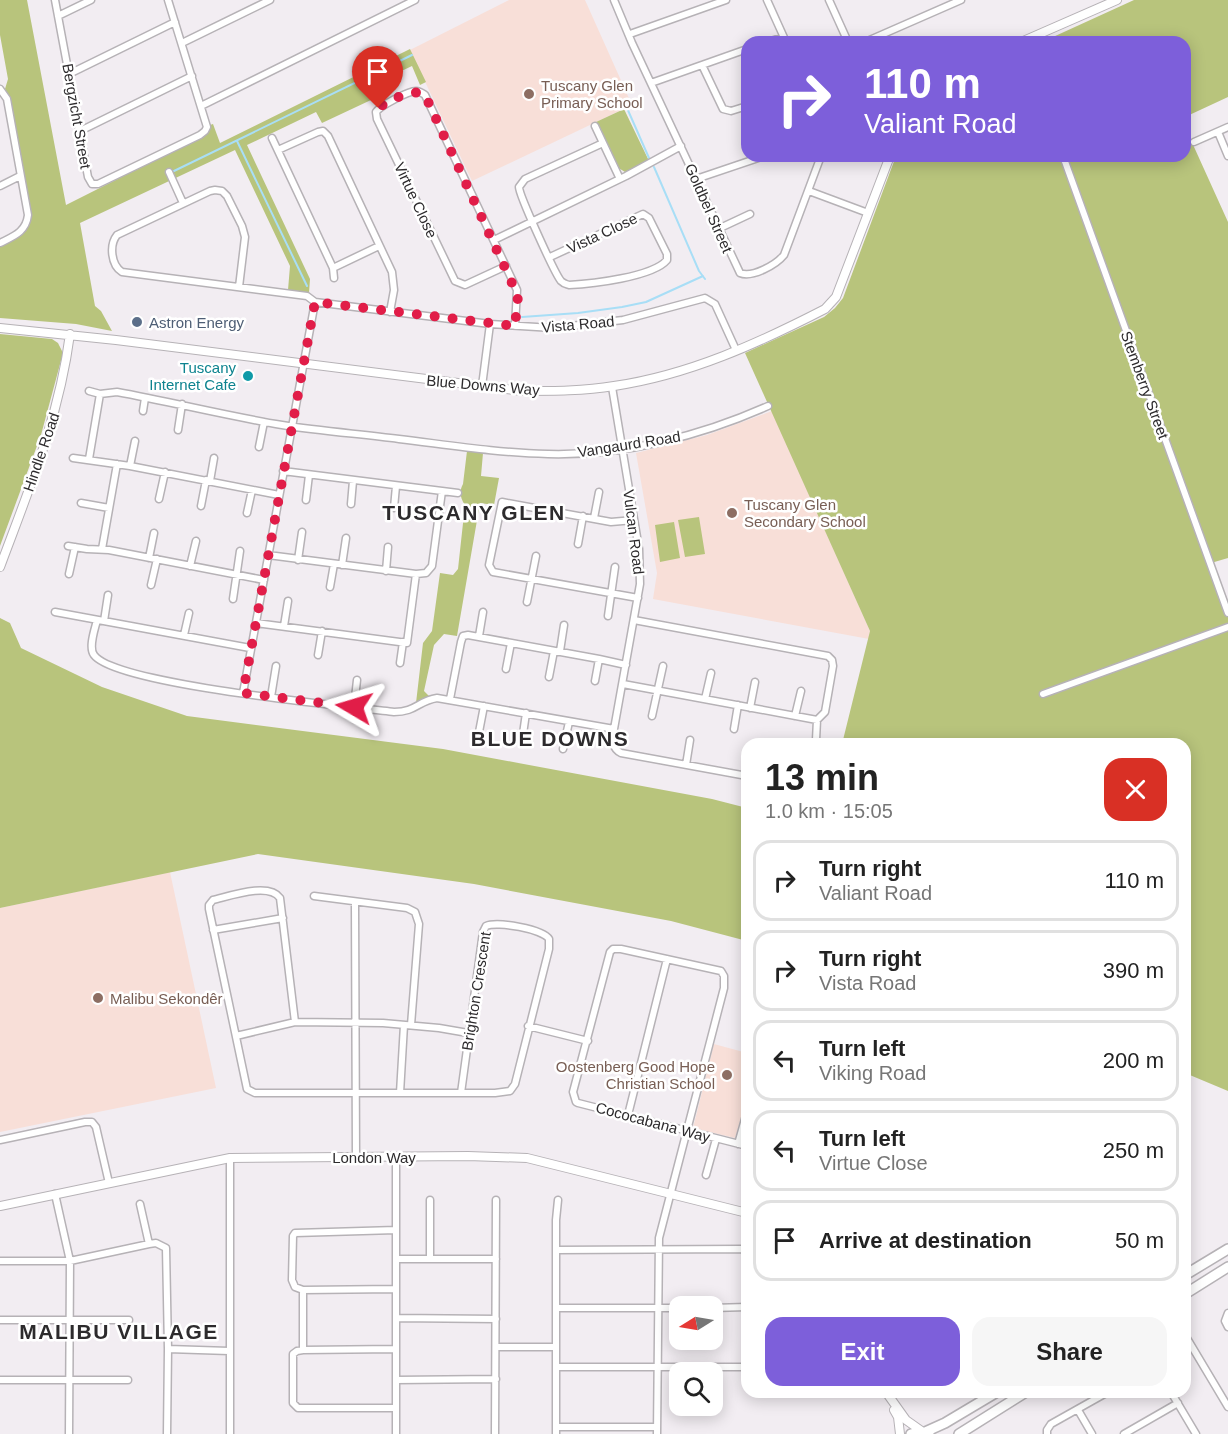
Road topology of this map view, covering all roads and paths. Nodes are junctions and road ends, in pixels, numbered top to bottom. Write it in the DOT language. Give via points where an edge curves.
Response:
graph roads {
  1 [pos="55,0"];
  2 [pos="91,0"];
  3 [pos="168,0"];
  4 [pos="249,0"];
  5 [pos="270,0"];
  6 [pos="415,0"];
  7 [pos="614,0"];
  8 [pos="726,0"];
  9 [pos="767,0"];
  10 [pos="829,0"];
  11 [pos="961,0"];
  12 [pos="1117,0"];
  13 [pos="254,8"];
  14 [pos="58,16"];
  15 [pos="175,22"];
  16 [pos="630,34"];
  17 [pos="783,36"];
  18 [pos="845,36"];
  19 [pos="879,36"];
  20 [pos="1035,36"];
  21 [pos="182,44"];
  22 [pos="741,51"];
  23 [pos="702,65"];
  24 [pos="69,74"];
  25 [pos="192,76"];
  26 [pos="651,83"];
  27 [pos="0,90"];
  28 [pos="201,106"];
  29 [pos="741,108"];
  30 [pos="595,126"];
  31 [pos="1228,127"];
  32 [pos="80,131"];
  33 [pos="1218,132"];
  34 [pos="272,138"];
  35 [pos="603,142"];
  36 [pos="1194,142"];
  37 [pos="681,146"];
  38 [pos="278,150"];
  39 [pos="1228,156"];
  40 [pos="746,162"];
  41 [pos="819,162"];
  42 [pos="888,162"];
  43 [pos="1065,162"];
  44 [pos="169,172"];
  45 [pos="20,176"];
  46 [pos="620,179"];
  47 [pos="696,179"];
  48 [pos="0,186"];
  49 [pos="809,191"];
  50 [pos="183,203"];
  51 [pos="868,213"];
  52 [pos="750,214"];
  53 [pos="533,221"];
  54 [pos="718,229"];
  55 [pos="494,240"];
  56 [pos="0,243"];
  57 [pos="380,246"];
  58 [pos="550,257"];
  59 [pos="506,266"];
  60 [pos="333,268"];
  61 [pos="334,278"];
  62 [pos="239,287"];
  63 [pos="315,302"];
  64 [pos="390,312"];
  65 [pos="490,324"];
  66 [pos="515,326"];
  67 [pos="0,328"];
  68 [pos="70,334"];
  69 [pos="736,350"];
  70 [pos="303,364"];
  71 [pos="482,387"];
  72 [pos="612,387"];
  73 [pos="89,391"];
  74 [pos="100,394"];
  75 [pos="145,398"];
  76 [pos="182,404"];
  77 [pos="768,406"];
  78 [pos="143,411"];
  79 [pos="264,422"];
  80 [pos="291,426"];
  81 [pos="178,430"];
  82 [pos="135,441"];
  83 [pos="259,447"];
  84 [pos="622,448"];
  85 [pos="74,458"];
  86 [pos="214,458"];
  87 [pos="88,459"];
  88 [pos="117,464"];
  89 [pos="130,466"];
  90 [pos="283,471"];
  91 [pos="165,472"];
  92 [pos="309,475"];
  93 [pos="353,480"];
  94 [pos="208,481"];
  95 [pos="396,486"];
  96 [pos="252,490"];
  97 [pos="442,491"];
  98 [pos="599,492"];
  99 [pos="458,493"];
  100 [pos="279,495"];
  101 [pos="159,498"];
  102 [pos="306,500"];
  103 [pos="81,504"];
  104 [pos="351,504"];
  105 [pos="201,506"];
  106 [pos="110,508"];
  107 [pos="394,508"];
  108 [pos="247,513"];
  109 [pos="583,516"];
  110 [pos="594,518"];
  111 [pos="634,520"];
  112 [pos="302,532"];
  113 [pos="154,533"];
  114 [pos="346,538"];
  115 [pos="196,542"];
  116 [pos="578,543"];
  117 [pos="388,547"];
  118 [pos="102,549"];
  119 [pos="240,551"];
  120 [pos="268,555"];
  121 [pos="536,556"];
  122 [pos="149,558"];
  123 [pos="157,559"];
  124 [pos="298,560"];
  125 [pos="338,565"];
  126 [pos="190,566"];
  127 [pos="0,567"];
  128 [pos="615,567"];
  129 [pos="386,571"];
  130 [pos="69,574"];
  131 [pos="416,574"];
  132 [pos="236,576"];
  133 [pos="531,579"];
  134 [pos="264,580"];
  135 [pos="151,585"];
  136 [pos="330,587"];
  137 [pos="108,595"];
  138 [pos="611,595"];
  139 [pos="638,598"];
  140 [pos="233,599"];
  141 [pos="288,601"];
  142 [pos="527,602"];
  143 [pos="55,612"];
  144 [pos="483,612"];
  145 [pos="189,613"];
  146 [pos="1228,613"];
  147 [pos="608,616"];
  148 [pos="101,620"];
  149 [pos="634,620"];
  150 [pos="256,623"];
  151 [pos="564,625"];
  152 [pos="284,627"];
  153 [pos="1228,627"];
  154 [pos="322,631"];
  155 [pos="184,635"];
  156 [pos="478,636"];
  157 [pos="403,642"];
  158 [pos="511,643"];
  159 [pos="250,648"];
  160 [pos="557,651"];
  161 [pos="318,655"];
  162 [pos="599,659"];
  163 [pos="400,663"];
  164 [pos="626,665"];
  165 [pos="276,666"];
  166 [pos="663,666"];
  167 [pos="506,669"];
  168 [pos="711,673"];
  169 [pos="549,677"];
  170 [pos="357,680"];
  171 [pos="595,681"];
  172 [pos="754,682"];
  173 [pos="623,684"];
  174 [pos="801,690"];
  175 [pos="658,691"];
  176 [pos="243,693"];
  177 [pos="1044,694"];
  178 [pos="271,697"];
  179 [pos="450,699"];
  180 [pos="705,699"];
  181 [pos="738,705"];
  182 [pos="484,706"];
  183 [pos="354,707"];
  184 [pos="750,708"];
  185 [pos="526,713"];
  186 [pos="652,716"];
  187 [pos="795,716"];
  188 [pos="817,720"];
  189 [pos="569,722"];
  190 [pos="614,729"];
  191 [pos="734,729"];
  192 [pos="479,732"];
  193 [pos="816,738"];
  194 [pos="690,740"];
  195 [pos="522,741"];
  196 [pos="563,748"];
  197 [pos="686,765"];
  198 [pos="741,775"];
  199 [pos="314,897"];
  200 [pos="355,903"];
  201 [pos="284,918"];
  202 [pos="213,930"];
  203 [pos="668,959"];
  204 [pos="295,1022"];
  205 [pos="356,1023"];
  206 [pos="407,1025"];
  207 [pos="528,1026"];
  208 [pos="468,1033"];
  209 [pos="236,1036"];
  210 [pos="588,1041"];
  211 [pos="356,1093"];
  212 [pos="400,1093"];
  213 [pos="461,1093"];
  214 [pos="628,1116"];
  215 [pos="686,1131"];
  216 [pos="741,1134"];
  217 [pos="716,1139"];
  218 [pos="0,1140"];
  219 [pos="738,1144"];
  220 [pos="741,1145"];
  221 [pos="356,1157"];
  222 [pos="396,1157"];
  223 [pos="230,1158"];
  224 [pos="706,1175"];
  225 [pos="109,1183"];
  226 [pos="671,1193"];
  227 [pos="55,1194"];
  228 [pos="430,1200"];
  229 [pos="496,1200"];
  230 [pos="558,1200"];
  231 [pos="140,1204"];
  232 [pos="0,1206"];
  233 [pos="741,1211"];
  234 [pos="396,1230"];
  235 [pos="149,1244"];
  236 [pos="658,1248"];
  237 [pos="741,1249"];
  238 [pos="1228,1249"];
  239 [pos="556,1250"];
  240 [pos="396,1259"];
  241 [pos="430,1259"];
  242 [pos="496,1259"];
  243 [pos="0,1261"];
  244 [pos="69,1261"];
  245 [pos="1228,1267"];
  246 [pos="1191,1271"];
  247 [pos="303,1290"];
  248 [pos="396,1290"];
  249 [pos="1191,1290"];
  250 [pos="556,1308"];
  251 [pos="657,1308"];
  252 [pos="669,1308"];
  253 [pos="723,1308"];
  254 [pos="741,1308"];
  255 [pos="1228,1313"];
  256 [pos="396,1318"];
  257 [pos="496,1319"];
  258 [pos="0,1320"];
  259 [pos="69,1320"];
  260 [pos="129,1320"];
  261 [pos="1228,1327"];
  262 [pos="1191,1342"];
  263 [pos="496,1347"];
  264 [pos="556,1347"];
  265 [pos="168,1349"];
  266 [pos="396,1349"];
  267 [pos="303,1350"];
  268 [pos="230,1351"];
  269 [pos="556,1367"];
  270 [pos="657,1367"];
  271 [pos="741,1367"];
  272 [pos="496,1379"];
  273 [pos="0,1380"];
  274 [pos="69,1380"];
  275 [pos="128,1380"];
  276 [pos="396,1380"];
  277 [pos="987,1398"];
  278 [pos="1016,1398"];
  279 [pos="1098,1398"];
  280 [pos="1175,1398"];
  281 [pos="891,1400"];
  282 [pos="1178,1403"];
  283 [pos="1228,1407"];
  284 [pos="396,1408"];
  285 [pos="1078,1410"];
  286 [pos="556,1431"];
  287 [pos="657,1431"];
  288 [pos="926,1433"];
  289 [pos="69,1434"];
  290 [pos="167,1434"];
  291 [pos="230,1434"];
  292 [pos="396,1434"];
  293 [pos="495,1434"];
  294 [pos="900,1434"];
  295 [pos="911,1434"];
  296 [pos="959,1434"];
  297 [pos="1047,1434"];
  298 [pos="1092,1434"];
  299 [pos="1124,1434"];
  300 [pos="1196,1434"];
  1 -- 14 [label="street, Bergzicht Street"];
  2 -- 14 [label="street"];
  3 -- 15 [label="street"];
  4 -- 13 [label="street"];
  5 -- 13 [label="street"];
  6 -- 28 [label="street"];
  7 -- 16 [label="street, Goldbel Street"];
  8 -- 16 [label="street"];
  9 -- 17 [label="street"];
  10 -- 18 [label="street"];
  11 -- 19 [label="street"];
  12 -- 20 [label="street"];
  13 -- 21 [label="street"];
  14 -- 24 [label="street, Bergzicht Street"];
  15 -- 21 [label="street"];
  15 -- 24 [label="street"];
  16 -- 26 [label="street, Goldbel Street"];
  21 -- 25 [label="street"];
  22 -- 23 [label="street"];
  23 -- 26 [label="street"];
  23 -- 29 [label="street" via="723,109"];
  24 -- 32 [label="street, Bergzicht Street"];
  25 -- 28 [label="street"];
  25 -- 32 [label="street"];
  26 -- 37 [label="street, Goldbel Street"];
  27 -- 45 [label="street" via="6,99"];
  28 -- 32 [label="street, Bergzicht Street" via="205,132 102,183 92,184 88,177"];
  30 -- 35 [label="street"];
  31 -- 33 [label="street"];
  33 -- 36 [label="street"];
  33 -- 39 [label="street"];
  34 -- 38 [label="street"];
  35 -- 46 [label="street"];
  35 -- 53 [label="street, Vista Close" via="521,182 519,193"];
  37 -- 46 [label="street"];
  37 -- 47 [label="street, Goldbel Street"];
  38 -- 57 [label="street" via="323,131"];
  38 -- 60 [label="street"];
  40 -- 47 [label="street"];
  41 -- 49 [label="street, Goldbel Street"];
  42 -- 51 [label="street, Blue Downs Way"];
  43 -- 146 [label="street, Stemberry Street"];
  44 -- 50 [label="street"];
  45 -- 48 [label="street"];
  45 -- 56 [label="street" via="27,223 19,234"];
  46 -- 53 [label="street"];
  47 -- 54 [label="street, Goldbel Street"];
  49 -- 51 [label="street"];
  49 -- 54 [label="street, Goldbel Street" via="784,255 750,274 738,271"];
  50 -- 62 [label="street" via="212,190 227,196 244,237"];
  50 -- 62 [label="street, Vista Road" via="115,238 112,248 116,267 124,272"];
  51 -- 69 [label="street, Blue Downs Way" via="831,303 806,319"];
  52 -- 54 [label="street"];
  53 -- 55 [label="street"];
  53 -- 58 [label="street, Vista Close"];
  55 -- 59 [label="street"];
  55 -- 59 [label="street, Virtue Close" via="425,95 412,92 380,107 376,117 453,279 465,285"];
  57 -- 60 [label="street"];
  57 -- 64 [label="street" via="394,282"];
  58 -- 58 [label="street, Vista Close" via="642,214 650,218 668,258 664,264 636,275 569,285 561,281"];
  59 -- 66 [label="street" via="518,293"];
  60 -- 61 [label="street"];
  62 -- 63 [label="street, Vista Road" via="307,296"];
  63 -- 64 [label="street, Vista Road"];
  63 -- 70 [label="street"];
  64 -- 65 [label="street, Vista Road"];
  65 -- 66 [label="street, Vista Road"];
  65 -- 71 [label="street"];
  66 -- 69 [label="street, Vista Road" via="607,323 705,298 716,304"];
  67 -- 68 [label="street, Blue Downs Way"];
  68 -- 70 [label="street, Blue Downs Way"];
  68 -- 127 [label="street, Hindle Road" via="63,385 48,439"];
  69 -- 72 [label="street, Blue Downs Way" via="668,375"];
  70 -- 71 [label="street, Blue Downs Way"];
  70 -- 80 [label="street"];
  71 -- 72 [label="street, Blue Downs Way" via="522,391"];
  72 -- 84 [label="street, Vulcan Road"];
  73 -- 74 [label="street, Vangaurd Road"];
  74 -- 75 [label="street, Vangaurd Road" via="114,392"];
  74 -- 87 [label="street"];
  75 -- 76 [label="street, Vangaurd Road"];
  75 -- 78 [label="street"];
  76 -- 79 [label="street, Vangaurd Road"];
  76 -- 81 [label="street"];
  77 -- 84 [label="street, Vangaurd Road" via="708,429"];
  79 -- 80 [label="street, Vangaurd Road"];
  79 -- 83 [label="street"];
  80 -- 84 [label="street, Vangaurd Road" via="486,451 550,454"];
  80 -- 90 [label="street"];
  82 -- 89 [label="street"];
  84 -- 111 [label="street, Vulcan Road"];
  85 -- 87 [label="street"];
  86 -- 94 [label="street"];
  87 -- 88 [label="street"];
  88 -- 89 [label="street"];
  88 -- 106 [label="street"];
  89 -- 91 [label="street"];
  90 -- 92 [label="street"];
  90 -- 100 [label="street"];
  91 -- 94 [label="street"];
  91 -- 101 [label="street"];
  92 -- 93 [label="street"];
  92 -- 102 [label="street"];
  93 -- 95 [label="street"];
  93 -- 104 [label="street"];
  94 -- 96 [label="street"];
  94 -- 105 [label="street"];
  95 -- 97 [label="street"];
  95 -- 107 [label="street"];
  96 -- 100 [label="street"];
  96 -- 108 [label="street"];
  97 -- 99 [label="street"];
  97 -- 131 [label="street" via="432,566 426,573"];
  98 -- 110 [label="street"];
  100 -- 120 [label="street"];
  103 -- 106 [label="street"];
  106 -- 118 [label="street"];
  109 -- 110 [label="street"];
  109 -- 116 [label="street"];
  109 -- 133 [label="street" via="502,502 489,568"];
  110 -- 111 [label="street"];
  111 -- 139 [label="street, Vulcan Road" via="641,566"];
  112 -- 124 [label="street"];
  113 -- 122 [label="street"];
  114 -- 125 [label="street"];
  115 -- 126 [label="street"];
  117 -- 129 [label="street"];
  118 -- 122 [label="street"];
  118 -- 130 [label="street" via="72,546"];
  119 -- 132 [label="street"];
  120 -- 124 [label="street"];
  120 -- 134 [label="street"];
  121 -- 133 [label="street"];
  122 -- 123 [label="street"];
  123 -- 126 [label="street"];
  123 -- 135 [label="street"];
  124 -- 125 [label="street"];
  125 -- 129 [label="street"];
  125 -- 136 [label="street"];
  126 -- 132 [label="street"];
  128 -- 138 [label="street"];
  129 -- 131 [label="street"];
  131 -- 157 [label="street" via="407,643"];
  132 -- 134 [label="street"];
  132 -- 140 [label="street"];
  133 -- 138 [label="street"];
  133 -- 142 [label="street"];
  134 -- 150 [label="street"];
  137 -- 148 [label="street"];
  138 -- 139 [label="street"];
  138 -- 147 [label="street"];
  139 -- 149 [label="street, Vulcan Road"];
  141 -- 152 [label="street"];
  143 -- 148 [label="street"];
  144 -- 156 [label="street"];
  145 -- 155 [label="street"];
  148 -- 155 [label="street"];
  148 -- 176 [label="street" via="91,650 102,661 155,678"];
  149 -- 164 [label="street, Vulcan Road"];
  149 -- 188 [label="street" via="828,656 833,663 825,712"];
  150 -- 152 [label="street"];
  150 -- 159 [label="street"];
  151 -- 160 [label="street"];
  152 -- 154 [label="street"];
  153 -- 177 [label="street"];
  154 -- 157 [label="street"];
  154 -- 161 [label="street"];
  155 -- 159 [label="street"];
  156 -- 158 [label="street"];
  156 -- 179 [label="street" via="463,636"];
  157 -- 163 [label="street"];
  158 -- 160 [label="street"];
  158 -- 167 [label="street"];
  159 -- 176 [label="street"];
  160 -- 162 [label="street"];
  160 -- 169 [label="street"];
  162 -- 164 [label="street"];
  162 -- 171 [label="street"];
  164 -- 173 [label="street, Vulcan Road"];
  165 -- 178 [label="street"];
  166 -- 175 [label="street"];
  168 -- 180 [label="street"];
  170 -- 183 [label="street"];
  172 -- 184 [label="street"];
  173 -- 175 [label="street"];
  173 -- 190 [label="street, Vulcan Road"];
  174 -- 187 [label="street"];
  175 -- 180 [label="street"];
  175 -- 186 [label="street"];
  176 -- 178 [label="street"];
  178 -- 183 [label="street"];
  179 -- 182 [label="street"];
  179 -- 183 [label="street" via="427,700 402,712"];
  180 -- 181 [label="street"];
  181 -- 184 [label="street"];
  181 -- 191 [label="street"];
  182 -- 185 [label="street"];
  182 -- 192 [label="street"];
  184 -- 187 [label="street"];
  185 -- 189 [label="street"];
  185 -- 195 [label="street"];
  187 -- 188 [label="street"];
  188 -- 193 [label="street"];
  189 -- 190 [label="street"];
  189 -- 196 [label="street"];
  190 -- 197 [label="street, Vulcan Road" via="615,748 621,753"];
  194 -- 197 [label="street"];
  197 -- 198 [label="street"];
  199 -- 200 [label="street"];
  200 -- 205 [label="street"];
  200 -- 206 [label="street" via="407,908 418,916"];
  201 -- 202 [label="street"];
  201 -- 202 [label="street" via="277,893 257,890 213,900 209,909"];
  201 -- 204 [label="street"];
  202 -- 209 [label="street"];
  203 -- 210 [label="street, Cococabana Way" via="618,948 610,952"];
  203 -- 214 [label="street"];
  203 -- 215 [label="street, Cococabana Way" via="721,971 724,976"];
  204 -- 205 [label="street"];
  204 -- 209 [label="street"];
  205 -- 206 [label="street"];
  205 -- 211 [label="street"];
  206 -- 208 [label="street"];
  206 -- 212 [label="street"];
  207 -- 208 [label="street, Brighton Crescent" via="549,939 542,933 491,924 483,932"];
  207 -- 210 [label="street"];
  207 -- 213 [label="street, Brighton Crescent" via="512,1089"];
  208 -- 213 [label="street, Brighton Crescent"];
  209 -- 211 [label="street" via="247,1089 255,1093"];
  210 -- 214 [label="street, Cococabana Way" via="574,1098 578,1103"];
  211 -- 212 [label="street"];
  211 -- 221 [label="street"];
  212 -- 213 [label="street"];
  214 -- 215 [label="street, Cococabana Way"];
  215 -- 217 [label="street, Cococabana Way"];
  215 -- 226 [label="street"];
  216 -- 219 [label="street"];
  217 -- 219 [label="street, Cococabana Way"];
  217 -- 224 [label="street"];
  218 -- 225 [label="street" via="92,1122"];
  219 -- 220 [label="street, Cococabana Way"];
  221 -- 222 [label="street, London Way"];
  221 -- 223 [label="street, London Way"];
  222 -- 226 [label="street, London Way" via="527,1158"];
  222 -- 234 [label="street"];
  223 -- 225 [label="street, London Way"];
  223 -- 268 [label="street"];
  225 -- 227 [label="street, London Way"];
  226 -- 233 [label="street, London Way"];
  226 -- 236 [label="street"];
  227 -- 232 [label="street, London Way"];
  227 -- 244 [label="street"];
  228 -- 241 [label="street"];
  229 -- 242 [label="street"];
  230 -- 239 [label="street"];
  231 -- 235 [label="street"];
  234 -- 240 [label="street"];
  234 -- 247 [label="street" via="296,1233 292,1280 295,1287"];
  235 -- 244 [label="street"];
  235 -- 265 [label="street" via="161,1245 168,1253"];
  236 -- 237 [label="street"];
  236 -- 239 [label="street"];
  236 -- 251 [label="street"];
  238 -- 246 [label="main road"];
  239 -- 250 [label="street"];
  240 -- 241 [label="street"];
  240 -- 248 [label="street"];
  241 -- 242 [label="street"];
  242 -- 257 [label="street"];
  243 -- 244 [label="street"];
  244 -- 259 [label="street"];
  245 -- 249 [label="main road"];
  247 -- 248 [label="street"];
  247 -- 267 [label="street"];
  248 -- 256 [label="street"];
  250 -- 251 [label="street"];
  250 -- 264 [label="street"];
  251 -- 252 [label="street"];
  251 -- 270 [label="street"];
  253 -- 254 [label="street"];
  255 -- 261 [label="street"];
  256 -- 257 [label="street"];
  256 -- 266 [label="street"];
  257 -- 263 [label="street"];
  258 -- 259 [label="street"];
  259 -- 260 [label="street"];
  259 -- 274 [label="street"];
  262 -- 283 [label="street"];
  263 -- 264 [label="street"];
  263 -- 272 [label="street"];
  264 -- 269 [label="street"];
  265 -- 268 [label="street"];
  265 -- 290 [label="street"];
  266 -- 267 [label="street"];
  266 -- 276 [label="street"];
  267 -- 284 [label="street" via="293,1354 296,1407"];
  268 -- 291 [label="street"];
  269 -- 270 [label="street"];
  269 -- 286 [label="street"];
  270 -- 271 [label="street"];
  270 -- 287 [label="street"];
  272 -- 276 [label="street"];
  272 -- 293 [label="street"];
  273 -- 274 [label="street"];
  274 -- 275 [label="street"];
  274 -- 289 [label="street"];
  276 -- 284 [label="street"];
  277 -- 288 [label="main road"];
  278 -- 296 [label="main road"];
  279 -- 285 [label="street"];
  280 -- 282 [label="street"];
  281 -- 288 [label="street" via="906,1420"];
  281 -- 294 [label="street"];
  282 -- 299 [label="street"];
  282 -- 300 [label="street"];
  284 -- 292 [label="street"];
  285 -- 297 [label="street" via="1051,1424"];
  285 -- 298 [label="street"];
  286 -- 287 [label="street"];
  288 -- 295 [label="main road"];
}
